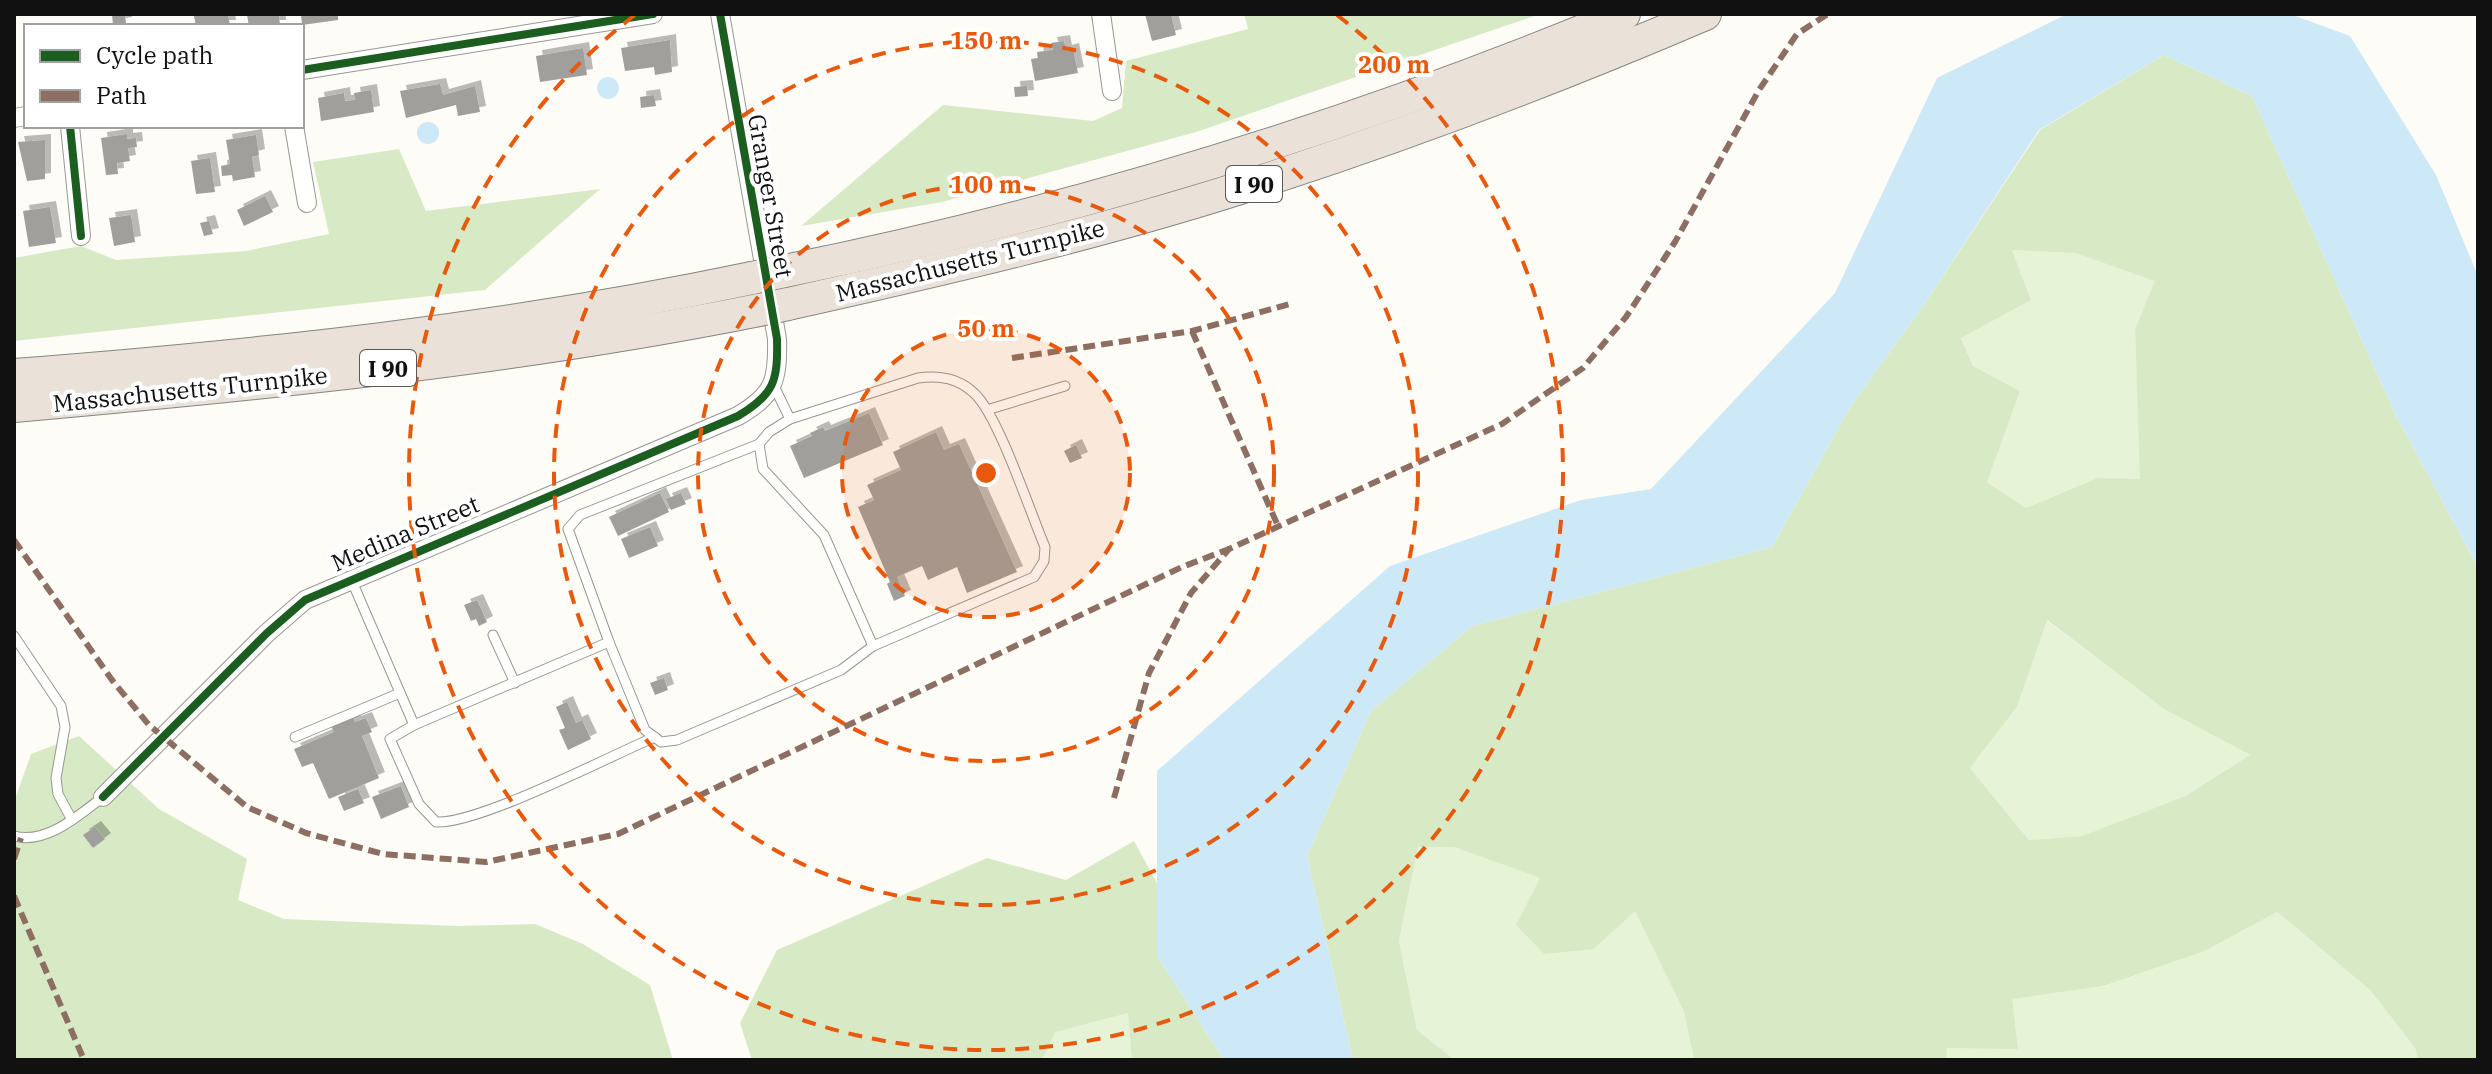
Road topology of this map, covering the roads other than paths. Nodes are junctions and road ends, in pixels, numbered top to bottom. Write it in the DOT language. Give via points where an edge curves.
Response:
graph roads {
  1 [pos="653,14"];
  2 [pos="720,14"];
  3 [pos="1101,14"];
  4 [pos="1624,14"];
  5 [pos="1705,14"];
  6 [pos="304,70"];
  7 [pos="1112,91"];
  8 [pos="70,128"];
  9 [pos="294,128"];
  10 [pos="307,203"];
  11 [pos="81,236"];
  12 [pos="14,375"];
  13 [pos="773,384"];
  14 [pos="1065,386"];
  15 [pos="14,406"];
  16 [pos="987,410"];
  17 [pos="790,419"];
  18 [pos="759,444"];
  19 [pos="351,579"];
  20 [pos="493,635"];
  21 [pos="14,636"];
  22 [pos="609,642"];
  23 [pos="873,646"];
  24 [pos="515,683"];
  25 [pos="400,693"];
  26 [pos="414,725"];
  27 [pos="295,737"];
  28 [pos="655,737"];
  29 [pos="103,797"];
  30 [pos="72,820"];
  31 [pos="14,836"];
  1 -- 6 [label="street"];
  2 -- 13 [label="street, Granger Street" via="777,339"];
  3 -- 7 [label="street"];
  4 -- 12 [label="highway, Massachusetts Turnpike / I 90" via="1478,72 1244,152 1033,213 766,275 422,332 184,362"];
  5 -- 15 [label="highway, Massachusetts Turnpike / I 90" via="1566,73 1238,189 1066,238 773,307 536,349"];
  8 -- 11 [label="street"];
  9 -- 10 [label="street"];
  13 -- 17 [label="lane"];
  13 -- 19 [label="street, Medina Street" via="764,398 738,416"];
  14 -- 16 [label="lane"];
  16 -- 17 [label="lane" via="976,395 938,375"];
  16 -- 23 [label="lane" via="1045,547 1044,561 1034,577"];
  17 -- 18 [label="lane"];
  18 -- 22 [label="lane" via="580,515 568,529"];
  18 -- 23 [label="lane" via="763,469 824,535"];
  19 -- 25 [label="lane"];
  19 -- 29 [label="street, Medina Street" via="290,611"];
  20 -- 24 [label="lane"];
  21 -- 30 [label="lane" via="61,706 65,727 56,778"];
  22 -- 24 [label="lane"];
  22 -- 28 [label="lane" via="645,730"];
  23 -- 28 [label="lane" via="841,670 677,740 661,742"];
  24 -- 26 [label="lane"];
  25 -- 26 [label="lane"];
  25 -- 27 [label="lane"];
  26 -- 28 [label="lane" via="390,739 419,804 436,822 451,823"];
  29 -- 30 [label="lane"];
  30 -- 31 [label="lane" via="39,836"];
}
